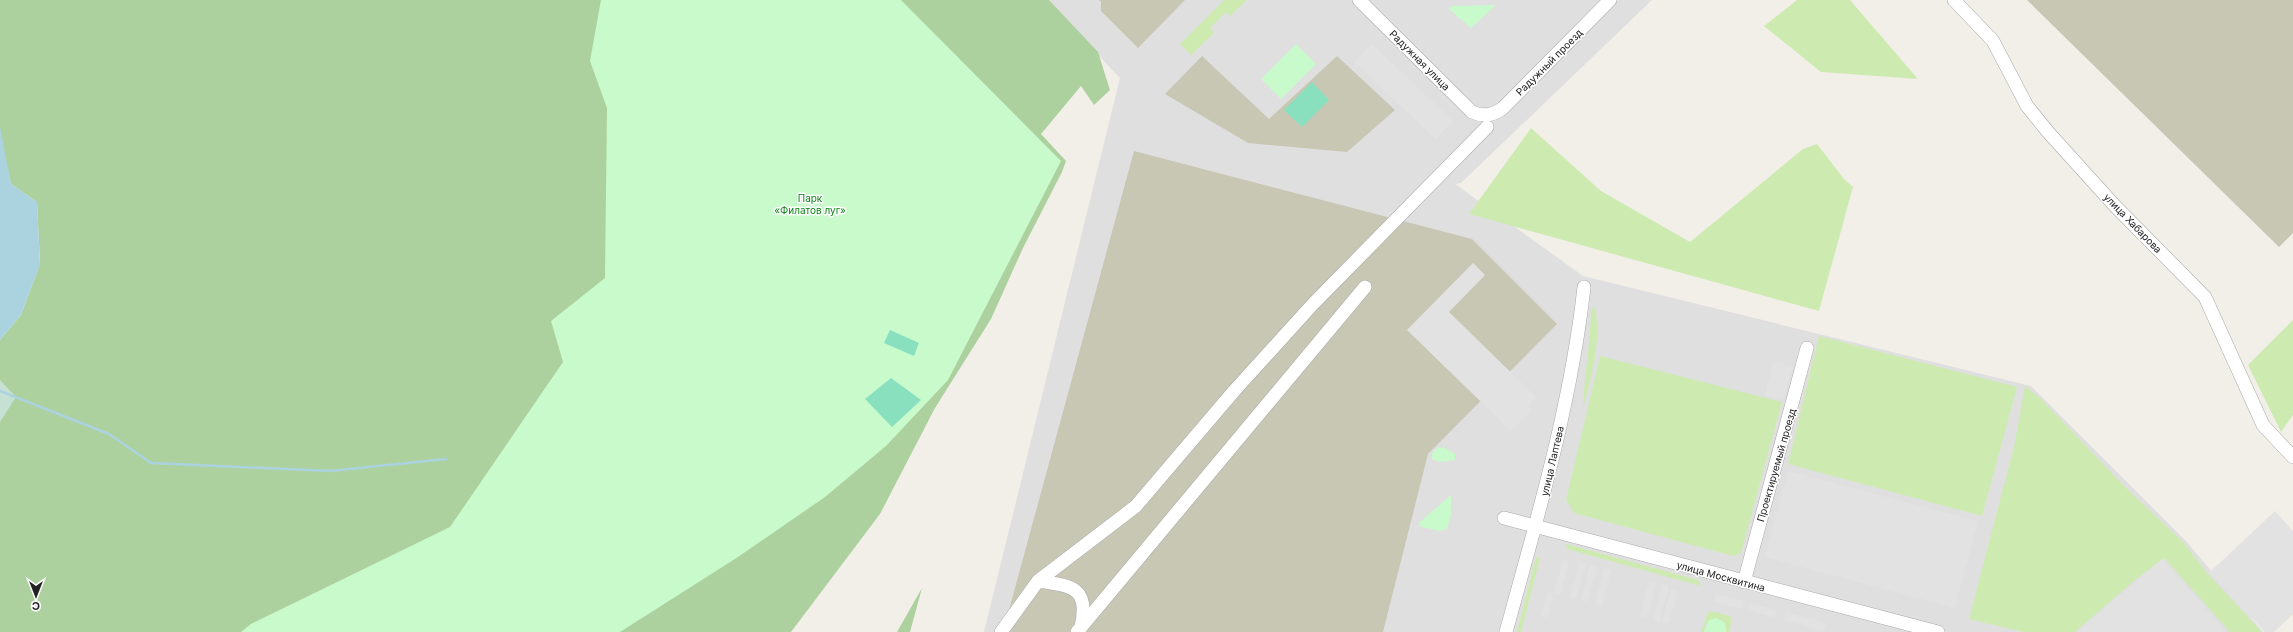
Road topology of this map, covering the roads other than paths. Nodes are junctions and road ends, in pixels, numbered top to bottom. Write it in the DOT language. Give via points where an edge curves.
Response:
graph roads {
  1 [pos="1359,0"];
  2 [pos="1610,0"];
  3 [pos="1954,0"];
  4 [pos="1485,121"];
  5 [pos="1365,287"];
  6 [pos="1584,287"];
  7 [pos="1807,348"];
  8 [pos="2293,457"];
  9 [pos="1504,518"];
  10 [pos="1536,527"];
  11 [pos="1038,581"];
  12 [pos="1744,582"];
  13 [pos="1079,630"];
  14 [pos="1001,632"];
  15 [pos="1506,632"];
  16 [pos="1938,632"];
  1 -- 4 [label="street, Радужная улица" via="1472,112"];
  2 -- 4 [label="street, Радужный проезд" via="1503,108"];
  3 -- 8 [label="street, улица Хабарова" via="1992,41 2026,106 2115,206 2205,297 2263,425"];
  4 -- 11 [label="street" via="1234,391 1136,506"];
  5 -- 13 [label="street"];
  6 -- 10 [label="street, улица Лаптева" via="1565,407"];
  7 -- 12 [label="street, Проектируемый проезд"];
  9 -- 10 [label="street, улица Москвитина"];
  10 -- 12 [label="street, улица Москвитина"];
  10 -- 15 [label="street, улица Лаптева"];
  11 -- 13 [label="street" via="1073,588 1082,598 1085,610"];
  11 -- 14 [label="street"];
  12 -- 16 [label="street, улица Москвитина"];
}
